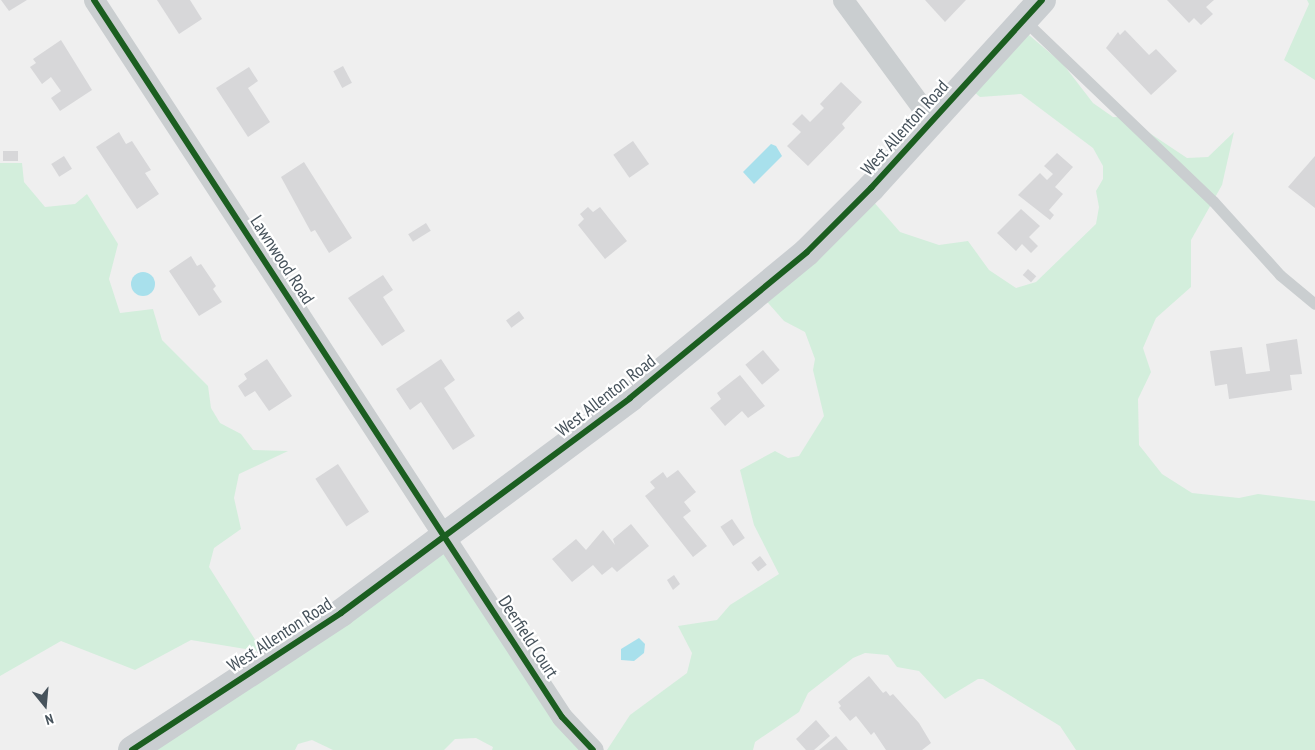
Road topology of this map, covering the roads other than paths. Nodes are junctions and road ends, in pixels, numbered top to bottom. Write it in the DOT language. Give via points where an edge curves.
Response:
graph roads {
  1 [pos="94,0"];
  2 [pos="842,0"];
  3 [pos="1033,10"];
  4 [pos="931,120"];
  5 [pos="1315,304"];
  6 [pos="444,537"];
  7 [pos="132,750"];
  8 [pos="593,750"];
  1 -- 6 [label="street, Lawnwood Road"];
  2 -- 4 [label="street"];
  3 -- 4 [label="street, West Allenton Road"];
  3 -- 5 [label="lane" via="1280,275"];
  4 -- 6 [label="street, West Allenton Road" via="807,252 630,398"];
  6 -- 7 [label="street, West Allenton Road" via="341,613"];
  6 -- 8 [label="street, Deerfield Court" via="562,716"];
}
